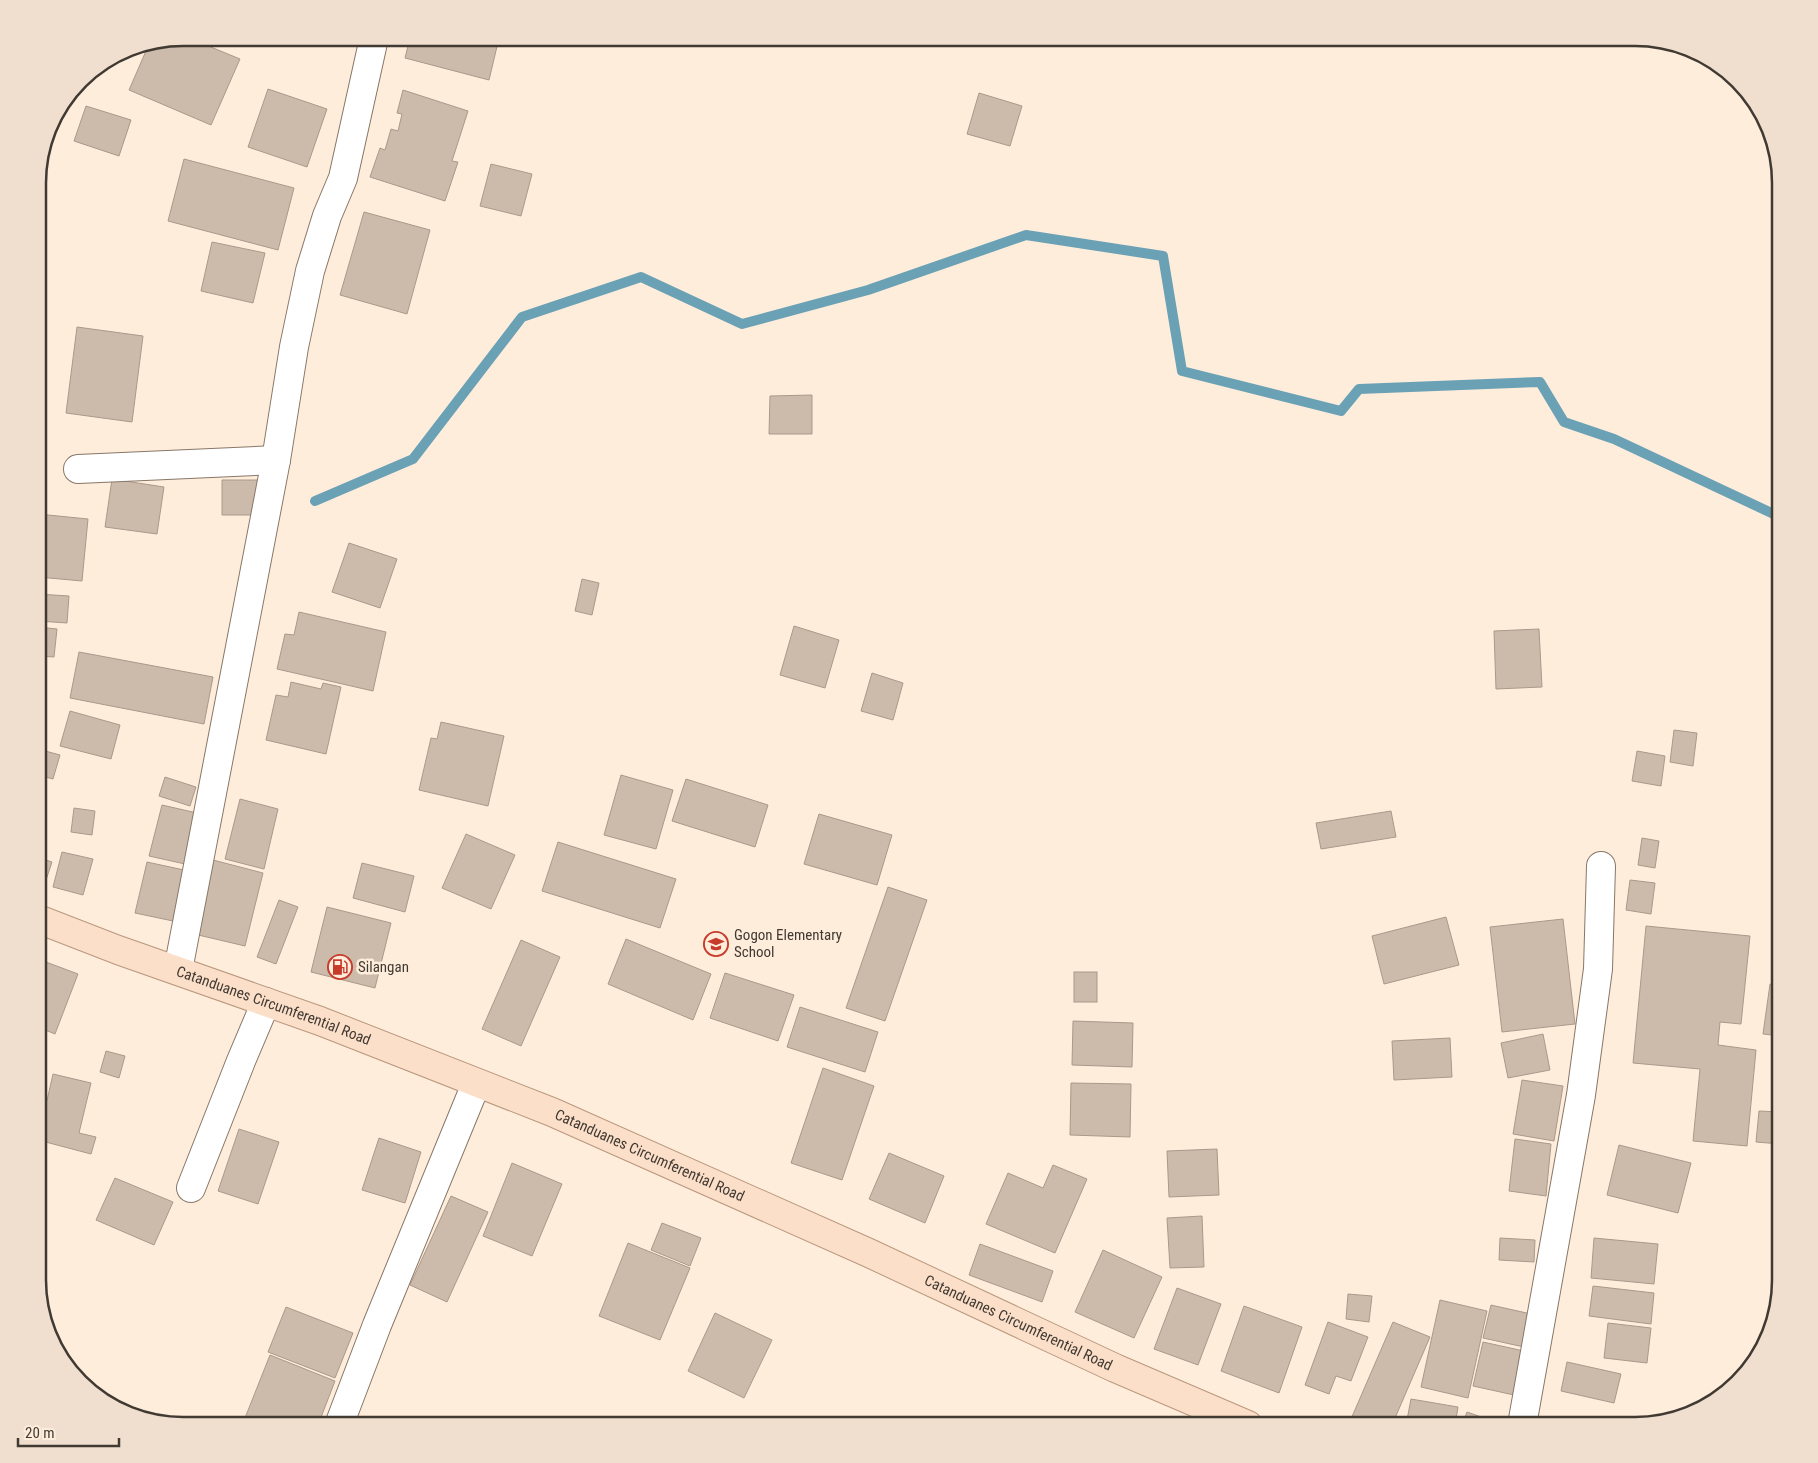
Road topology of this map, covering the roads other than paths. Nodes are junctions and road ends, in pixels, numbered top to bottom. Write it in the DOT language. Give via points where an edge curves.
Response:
graph roads {
  1 [pos="372,46"];
  2 [pos="276,460"];
  3 [pos="78,470"];
  4 [pos="1601,866"];
  5 [pos="47,922"];
  6 [pos="178,970"];
  7 [pos="266,1002"];
  8 [pos="476,1084"];
  9 [pos="191,1188"];
  10 [pos="342,1417"];
  11 [pos="1227,1417"];
  12 [pos="1524,1417"];
  1 -- 2 [label="street" via="343,178 310,271"];
  2 -- 3 [label="street"];
  2 -- 6 [label="street"];
  4 -- 12 [label="street" via="1598,969 1582,1095"];
  5 -- 6 [label="main road, Catanduanes Circumferential Road"];
  6 -- 7 [label="main road, Catanduanes Circumferential Road"];
  7 -- 8 [label="main road, Catanduanes Circumferential Road"];
  7 -- 9 [label="street"];
  8 -- 10 [label="street"];
  8 -- 11 [label="main road, Catanduanes Circumferential Road" via="552,1112"];
}
